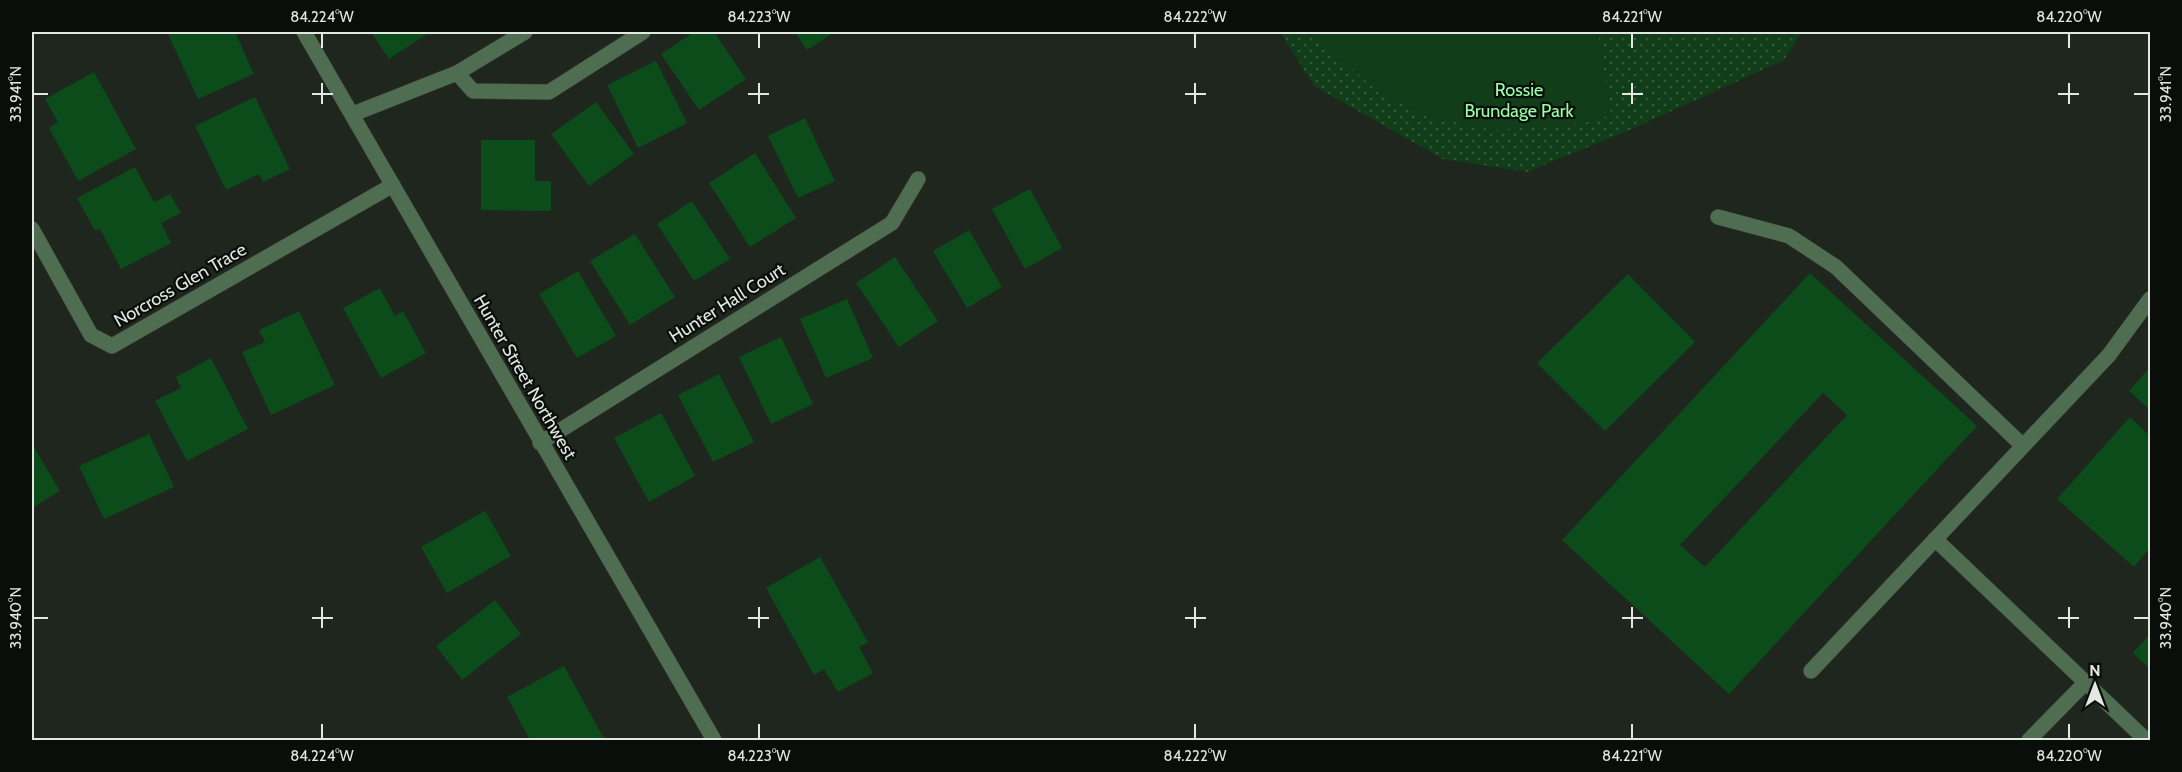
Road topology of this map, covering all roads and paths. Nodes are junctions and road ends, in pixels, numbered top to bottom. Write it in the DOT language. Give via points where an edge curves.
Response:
graph roads {
  1 [pos="304,32"];
  2 [pos="525,32"];
  3 [pos="642,32"];
  4 [pos="457,73"];
  5 [pos="353,114"];
  6 [pos="918,178"];
  7 [pos="393,185"];
  8 [pos="1718,217"];
  9 [pos="32,229"];
  10 [pos="2151,299"];
  11 [pos="540,442"];
  12 [pos="2023,446"];
  13 [pos="1935,540"];
  14 [pos="1811,671"];
  15 [pos="2086,682"];
  16 [pos="714,741"];
  17 [pos="2029,741"];
  18 [pos="2146,741"];
  1 -- 5 [label="street, Hunter Street Northwest"];
  2 -- 4 [label="street"];
  3 -- 4 [label="street" via="549,92 473,91"];
  4 -- 5 [label="street"];
  5 -- 7 [label="street, Hunter Street Northwest"];
  6 -- 11 [label="street, Hunter Hall Court" via="891,223"];
  7 -- 9 [label="street, Norcross Glen Trace" via="112,346 91,335"];
  7 -- 11 [label="street, Hunter Street Northwest"];
  8 -- 12 [label="street" via="1789,236 1836,267"];
  10 -- 12 [label="street" via="2109,355"];
  11 -- 16 [label="street, Hunter Street Northwest"];
  12 -- 13 [label="street"];
  13 -- 14 [label="street"];
  13 -- 15 [label="street"];
  15 -- 17 [label="street"];
  15 -- 18 [label="street"];
}
